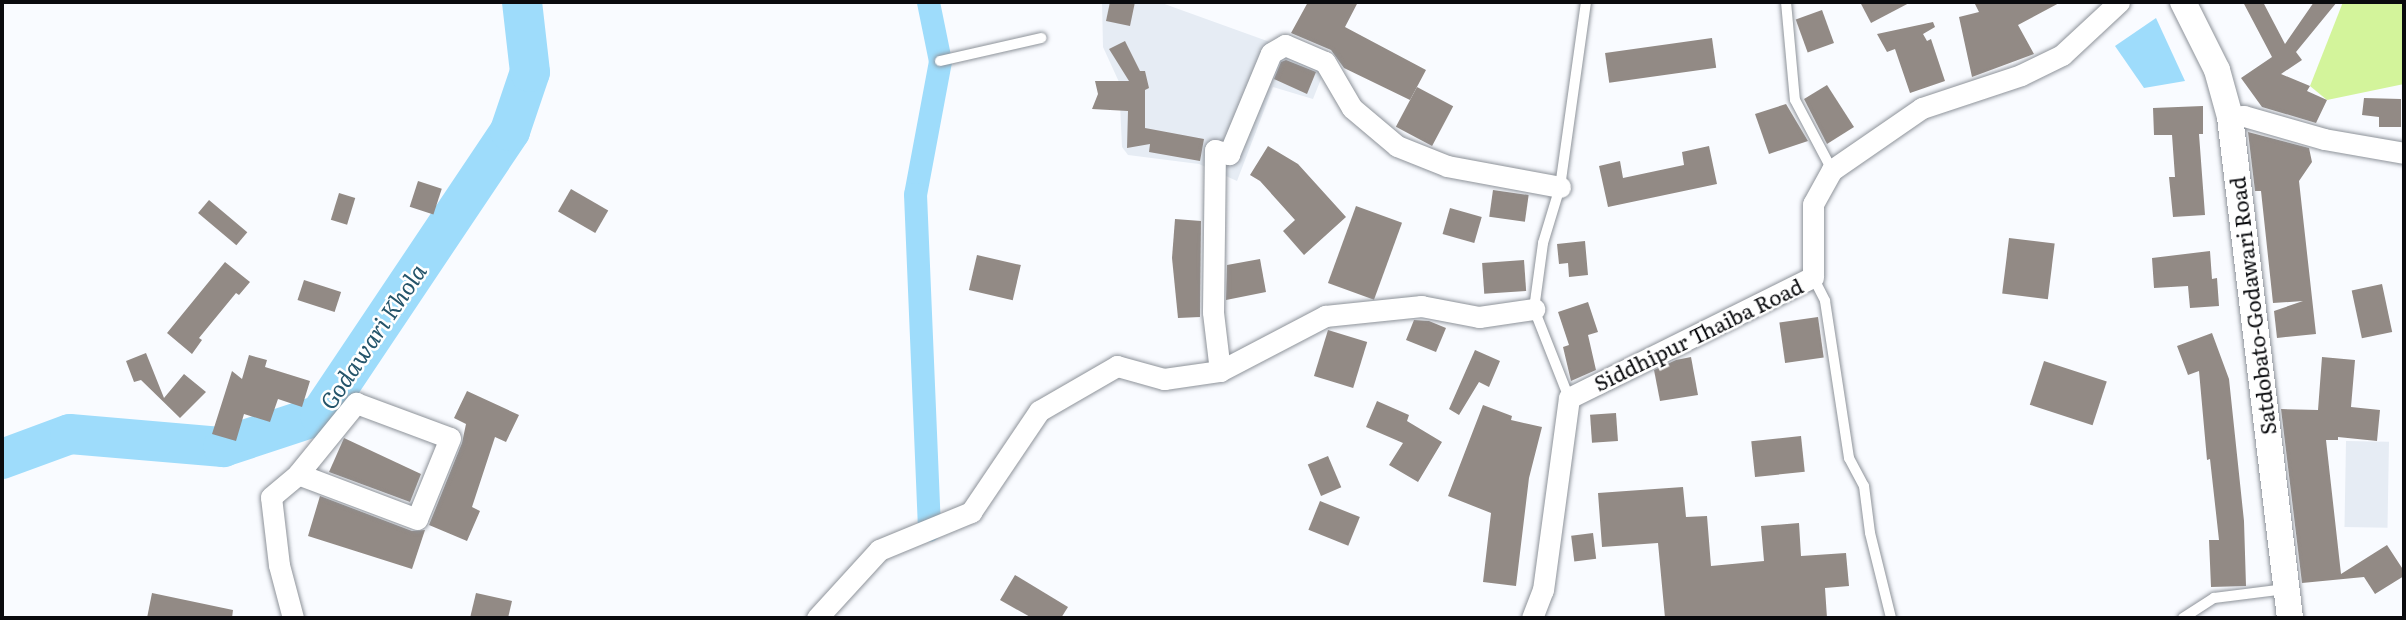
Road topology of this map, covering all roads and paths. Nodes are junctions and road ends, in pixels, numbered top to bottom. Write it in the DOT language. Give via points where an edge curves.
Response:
graph roads {
  1 [pos="1586,2"];
  2 [pos="1786,2"];
  3 [pos="2119,2"];
  4 [pos="2183,2"];
  5 [pos="1041,38"];
  6 [pos="940,61"];
  7 [pos="2230,117"];
  8 [pos="2404,153"];
  9 [pos="1832,170"];
  10 [pos="1560,187"];
  11 [pos="1813,277"];
  12 [pos="1534,309"];
  13 [pos="1220,371"];
  14 [pos="1569,398"];
  15 [pos="298,474"];
  16 [pos="2285,589"];
  17 [pos="293,618"];
  18 [pos="817,618"];
  19 [pos="1532,618"];
  20 [pos="1891,618"];
  21 [pos="2183,618"];
  22 [pos="2290,618"];
  1 -- 10 [label="lane"];
  2 -- 9 [label="lane" via="1795,100"];
  3 -- 9 [label="street, Siddhipur Thaiba Road" via="2062,55 2021,75 1922,108"];
  4 -- 7 [label="street, Satdobato-Godawari Road" via="2217,69"];
  5 -- 6 [label="lane"];
  7 -- 8 [label="street" via="2244,116 2324,139"];
  7 -- 16 [label="street, Satdobato-Godawari Road"];
  9 -- 11 [label="street, Siddhipur Thaiba Road" via="1813,204"];
  10 -- 12 [label="lane" via="1544,243"];
  10 -- 13 [label="street" via="1447,166 1398,146 1352,108 1325,62 1285,45 1271,53 1229,154 1215,150 1213,312"];
  11 -- 14 [label="street, Siddhipur Thaiba Road"];
  11 -- 20 [label="lane" via="1825,301 1849,458 1864,486 1870,533"];
  12 -- 13 [label="street" via="1479,317 1422,306 1325,316"];
  12 -- 14 [label="lane"];
  13 -- 18 [label="street" via="1164,379 1117,366 1038,411 971,512 879,551"];
  14 -- 19 [label="street, Siddhipur Thaiba Road" via="1543,590"];
  15 -- 15 [label="street" via="356,402 450,438 417,519"];
  15 -- 17 [label="street" via="271,497 279,565"];
  16 -- 21 [label="lane" via="2214,598"];
  16 -- 22 [label="street, Satdobato-Godawari Road"];
}
